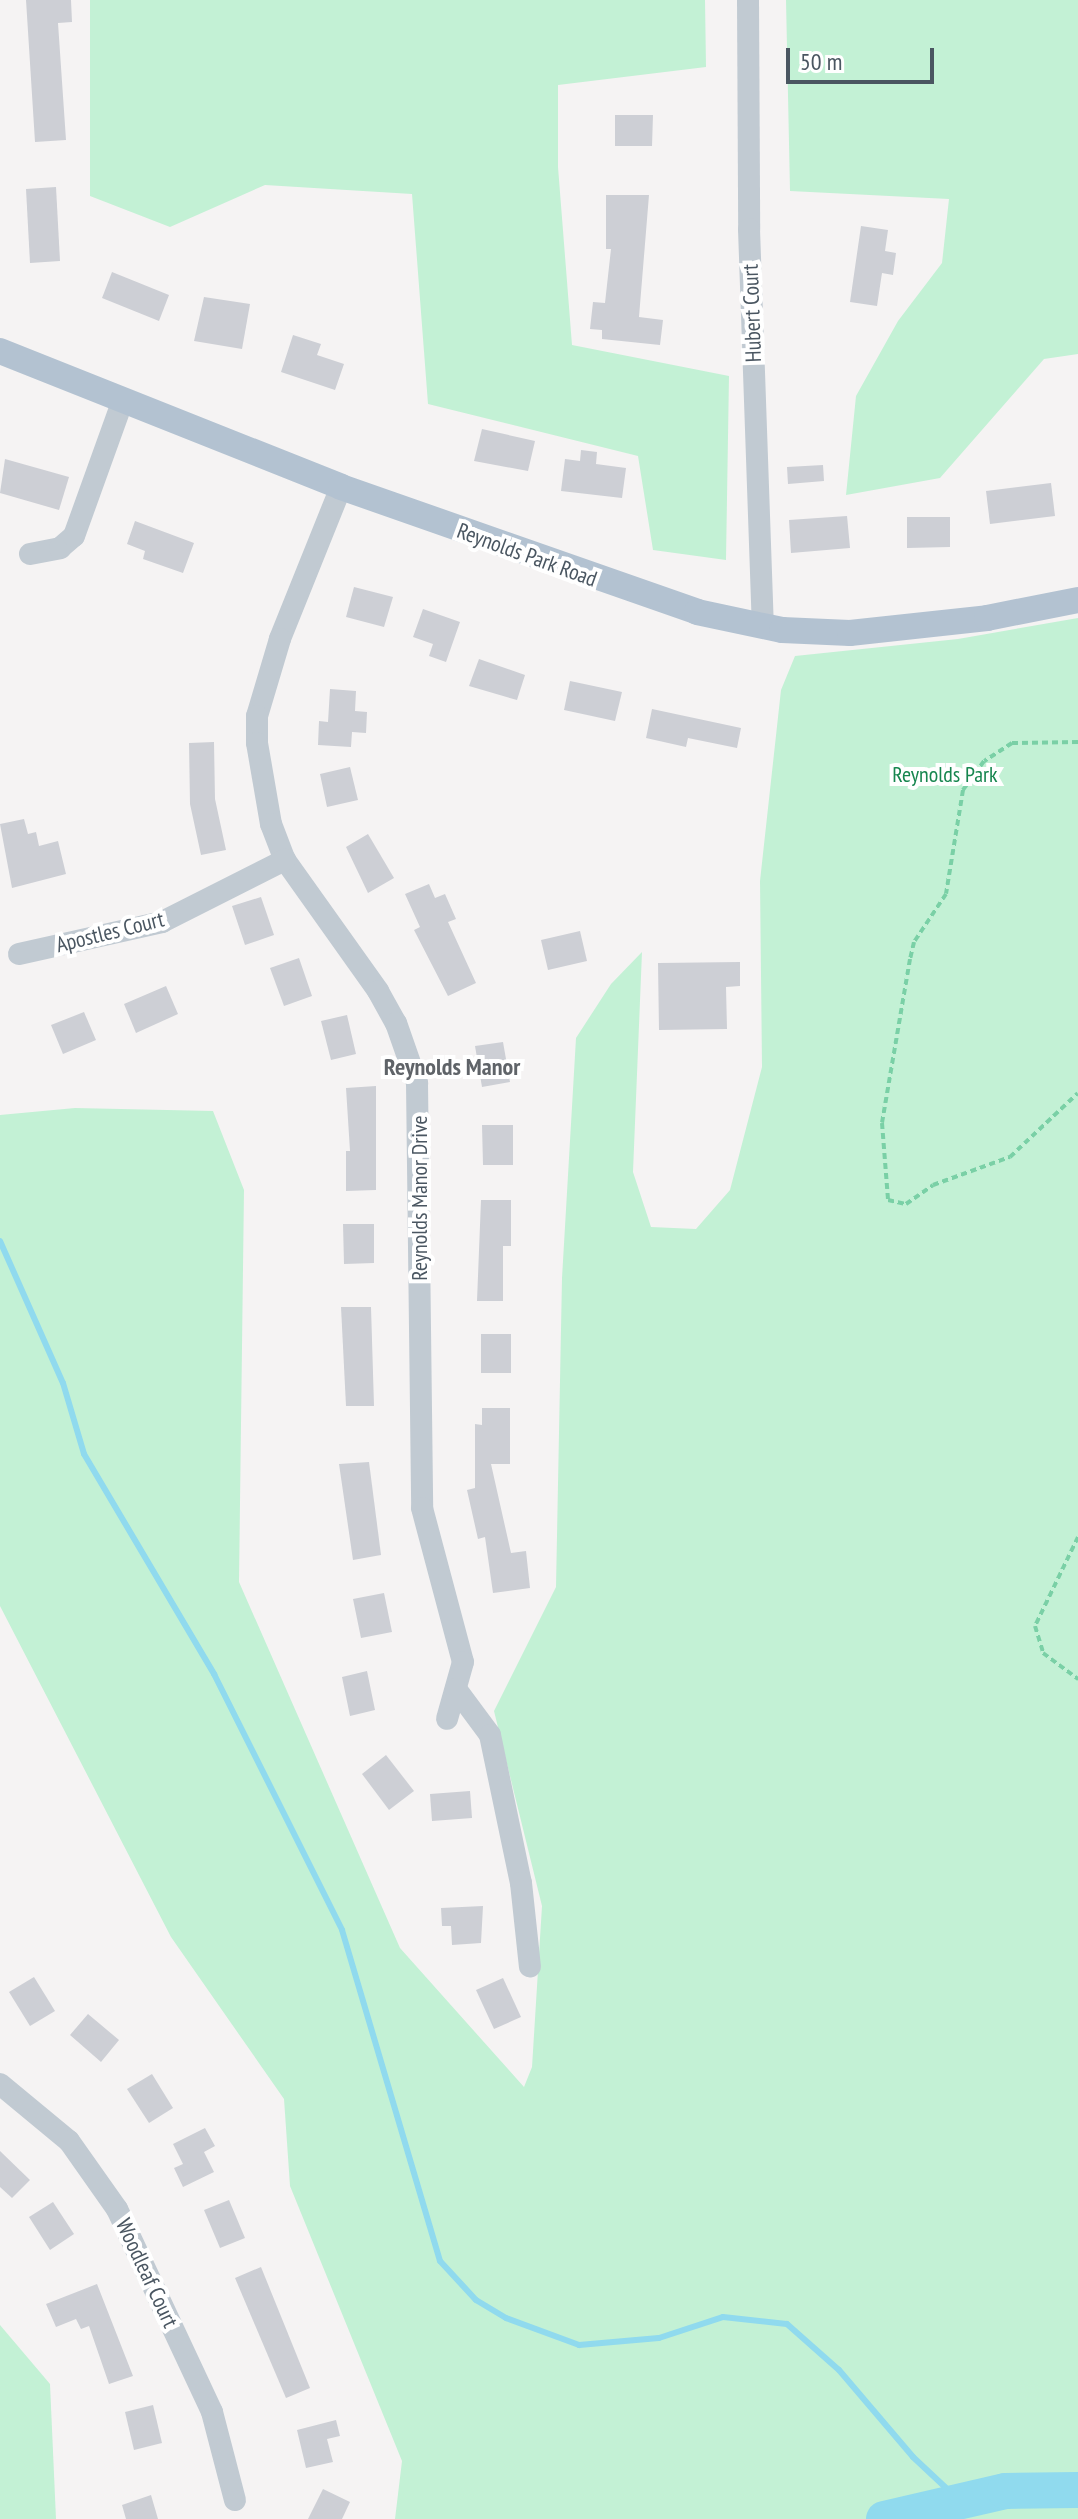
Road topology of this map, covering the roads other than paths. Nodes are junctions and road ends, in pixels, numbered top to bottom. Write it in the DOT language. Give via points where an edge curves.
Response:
graph roads {
  1 [pos="748,0"];
  2 [pos="0,351"];
  3 [pos="123,400"];
  4 [pos="341,487"];
  5 [pos="30,554"];
  6 [pos="1078,600"];
  7 [pos="763,627"];
  8 [pos="285,860"];
  9 [pos="19,954"];
  10 [pos="456,1689"];
  11 [pos="447,1719"];
  12 [pos="530,1967"];
  13 [pos="0,2084"];
  14 [pos="235,2500"];
  1 -- 7 [label="street, Hubert Court" via="749,229"];
  2 -- 3 [label="main road, Reynolds Park Road"];
  3 -- 4 [label="main road, Reynolds Park Road"];
  3 -- 5 [label="street" via="74,536 60,548"];
  4 -- 7 [label="main road, Reynolds Park Road" via="564,569 697,612"];
  4 -- 8 [label="street, Reynolds Manor Drive" via="280,639 257,716 261,780"];
  6 -- 7 [label="main road, Reynolds Park Road" via="897,630 818,633"];
  8 -- 9 [label="street, Apostles Court" via="162,922"];
  8 -- 10 [label="street, Reynolds Manor Drive" via="378,991 396,1023 417,1083 419,1463 422,1508 463,1662"];
  10 -- 11 [label="street, Reynolds Manor Drive"];
  10 -- 12 [label="street" via="490,1735 521,1883"];
  13 -- 14 [label="street, Woodleaf Court" via="69,2141 117,2209 212,2412"];
}
